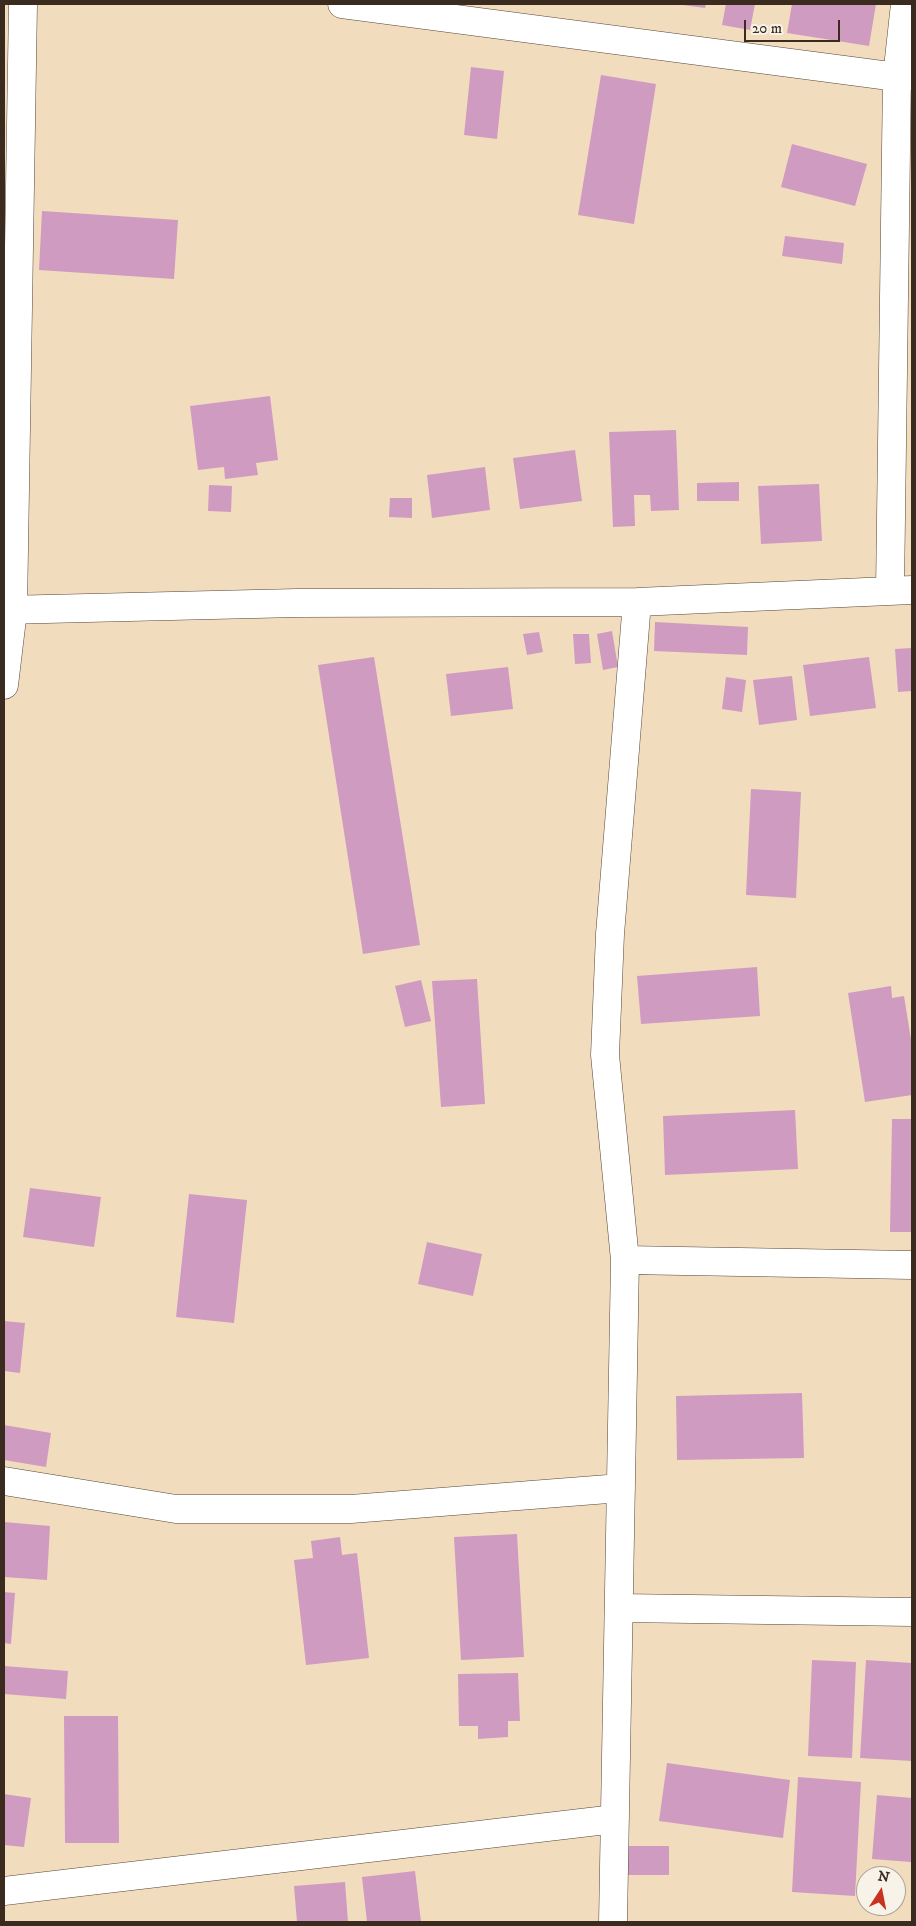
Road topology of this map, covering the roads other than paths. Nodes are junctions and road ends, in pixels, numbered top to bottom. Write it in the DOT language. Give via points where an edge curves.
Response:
graph roads {
  1 [pos="23,4"];
  2 [pos="342,4"];
  3 [pos="905,4"];
  4 [pos="391,7"];
  5 [pos="905,77"];
  6 [pos="901,590"];
  7 [pos="636,602"];
  8 [pos="8,610"];
  9 [pos="4,685"];
  10 [pos="625,1260"];
  11 [pos="912,1265"];
  12 [pos="4,1481"];
  13 [pos="621,1488"];
  14 [pos="619,1608"];
  15 [pos="912,1612"];
  16 [pos="615,1819"];
  17 [pos="4,1891"];
  18 [pos="613,1922"];
  1 -- 8 [label="street"];
  2 -- 4 [label="street"];
  3 -- 5 [label="street"];
  4 -- 5 [label="street"];
  5 -- 6 [label="street"];
  6 -- 7 [label="street"];
  7 -- 8 [label="street" via="297,603"];
  7 -- 10 [label="street" via="610,934 605,1055"];
  8 -- 9 [label="street"];
  10 -- 11 [label="street"];
  10 -- 13 [label="street"];
  12 -- 13 [label="street" via="176,1510 351,1509"];
  13 -- 14 [label="street"];
  14 -- 15 [label="street"];
  14 -- 16 [label="street"];
  16 -- 17 [label="street"];
  16 -- 18 [label="street"];
}
